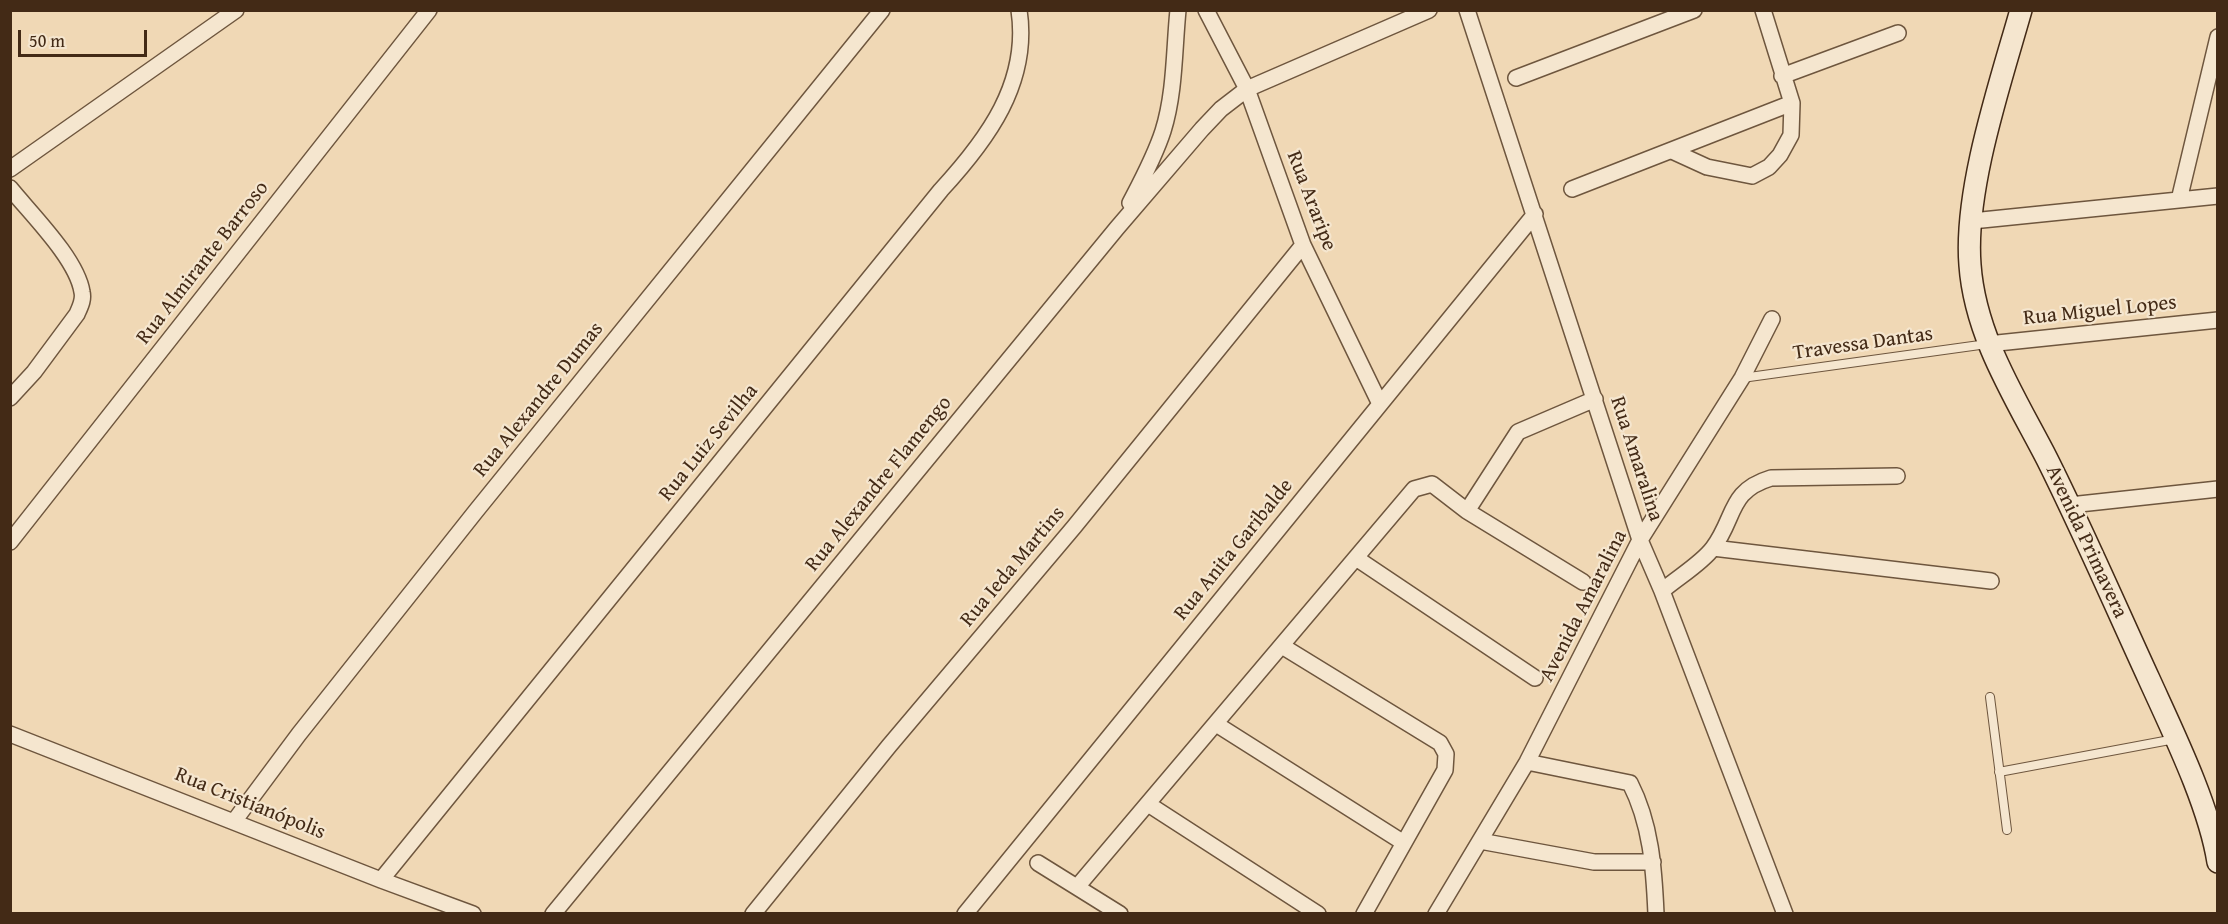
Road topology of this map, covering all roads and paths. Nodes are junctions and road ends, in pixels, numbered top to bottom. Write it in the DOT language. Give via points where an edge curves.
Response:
graph roads {
  1 [pos="236,10"];
  2 [pos="429,10"];
  3 [pos="882,10"];
  4 [pos="1019,10"];
  5 [pos="1178,10"];
  6 [pos="1206,10"];
  7 [pos="1429,10"];
  8 [pos="1467,10"];
  9 [pos="1694,10"];
  10 [pos="1763,10"];
  11 [pos="2020,10"];
  12 [pos="1898,33"];
  13 [pos="2217,37"];
  14 [pos="1782,76"];
  15 [pos="1516,78"];
  16 [pos="1247,89"];
  17 [pos="1792,103"];
  18 [pos="1672,151"];
  19 [pos="10,169"];
  20 [pos="10,188"];
  21 [pos="1572,189"];
  22 [pos="2217,196"];
  23 [pos="2179,200"];
  24 [pos="1535,214"];
  25 [pos="1972,221"];
  26 [pos="1117,228"];
  27 [pos="1303,245"];
  28 [pos="1772,319"];
  29 [pos="2217,320"];
  30 [pos="1988,344"];
  31 [pos="1742,378"];
  32 [pos="10,398"];
  33 [pos="1595,399"];
  34 [pos="1380,404"];
  35 [pos="1897,476"];
  36 [pos="2217,489"];
  37 [pos="2070,505"];
  38 [pos="1467,511"];
  39 [pos="1640,540"];
  40 [pos="10,542"];
  41 [pos="1713,548"];
  42 [pos="1356,558"];
  43 [pos="1991,581"];
  44 [pos="1583,582"];
  45 [pos="1662,591"];
  46 [pos="1282,646"];
  47 [pos="1535,678"];
  48 [pos="1990,697"];
  49 [pos="1216,724"];
  50 [pos="10,734"];
  51 [pos="2176,738"];
  52 [pos="1527,762"];
  53 [pos="1999,772"];
  54 [pos="1148,804"];
  55 [pos="235,820"];
  56 [pos="2007,830"];
  57 [pos="1480,842"];
  58 [pos="1404,843"];
  59 [pos="1653,862"];
  60 [pos="2217,862"];
  61 [pos="1038,863"];
  62 [pos="381,880"];
  63 [pos="1077,887"];
  64 [pos="473,914"];
  65 [pos="553,914"];
  66 [pos="753,914"];
  67 [pos="965,914"];
  68 [pos="1120,914"];
  69 [pos="1318,914"];
  70 [pos="1364,914"];
  71 [pos="1436,914"];
  72 [pos="1656,914"];
  73 [pos="1785,914"];
  1 -- 19 [label="street"];
  2 -- 40 [label="street, Rua Almirante Barroso"];
  3 -- 55 [label="street, Rua Alexandre Dumas" via="476,511"];
  4 -- 62 [label="street, Rua Luiz Sevilha" via="1016,72 1010,94 977,151 941,190"];
  5 -- 26 [label="street" via="1163,130 1150,165"];
  6 -- 16 [label="street, Rua Araripe"];
  7 -- 16 [label="street, Rua Alexandre Flamengo"];
  8 -- 24 [label="street, Rua Amaralina"];
  9 -- 15 [label="street"];
  10 -- 14 [label="street"];
  11 -- 25 [label="street, Avenida Primavera" via="1978,171"];
  12 -- 14 [label="street"];
  13 -- 23 [label="street"];
  14 -- 17 [label="street"];
  16 -- 26 [label="street, Rua Alexandre Flamengo" via="1202,129"];
  16 -- 27 [label="street, Rua Araripe"];
  17 -- 18 [label="street"];
  17 -- 18 [label="street" via="1791,135 1769,167 1752,176 1707,167"];
  18 -- 21 [label="street"];
  20 -- 32 [label="street" via="65,257 83,293 77,314"];
  22 -- 23 [label="street"];
  23 -- 25 [label="street"];
  24 -- 33 [label="street, Rua Amaralina"];
  24 -- 34 [label="street, Rua Anita Garibalde"];
  25 -- 30 [label="street, Avenida Primavera" via="1970,264"];
  26 -- 65 [label="street, Rua Alexandre Flamengo"];
  27 -- 34 [label="street, Rua Araripe"];
  27 -- 66 [label="street, Rua Ieda Martins"];
  28 -- 31 [label="street, Avenida Amaralina"];
  29 -- 30 [label="street, Rua Miguel Lopes"];
  30 -- 31 [label="lane, Travessa Dantas"];
  30 -- 37 [label="street, Avenida Primavera"];
  31 -- 39 [label="street, Avenida Amaralina"];
  33 -- 38 [label="street" via="1518,432"];
  33 -- 39 [label="street, Rua Amaralina"];
  34 -- 67 [label="street, Rua Anita Garibalde"];
  35 -- 41 [label="street" via="1771,478 1752,483"];
  36 -- 37 [label="street"];
  37 -- 51 [label="street, Avenida Primavera"];
  38 -- 42 [label="street" via="1432,484 1425,484 1414,489"];
  38 -- 44 [label="street"];
  39 -- 45 [label="street, Rua Amaralina"];
  39 -- 52 [label="street, Avenida Amaralina"];
  41 -- 43 [label="street"];
  41 -- 45 [label="street"];
  42 -- 46 [label="street"];
  42 -- 47 [label="street"];
  45 -- 73 [label="street, Rua Amaralina"];
  46 -- 49 [label="street"];
  46 -- 58 [label="street" via="1440,743 1446,754 1445,770"];
  48 -- 53 [label="lane"];
  49 -- 54 [label="street"];
  49 -- 58 [label="street"];
  50 -- 55 [label="street, Rua Cristianópolis"];
  51 -- 53 [label="lane"];
  51 -- 60 [label="street, Avenida Primavera"];
  52 -- 57 [label="street, Avenida Amaralina"];
  52 -- 59 [label="street" via="1630,783 1638,797"];
  53 -- 56 [label="lane"];
  54 -- 63 [label="street"];
  54 -- 69 [label="street"];
  55 -- 62 [label="street, Rua Cristianópolis"];
  57 -- 59 [label="street" via="1594,862"];
  57 -- 71 [label="street, Avenida Amaralina"];
  58 -- 70 [label="street"];
  59 -- 72 [label="street"];
  61 -- 63 [label="street"];
  62 -- 64 [label="street, Rua Cristianópolis"];
  63 -- 68 [label="street"];
}
